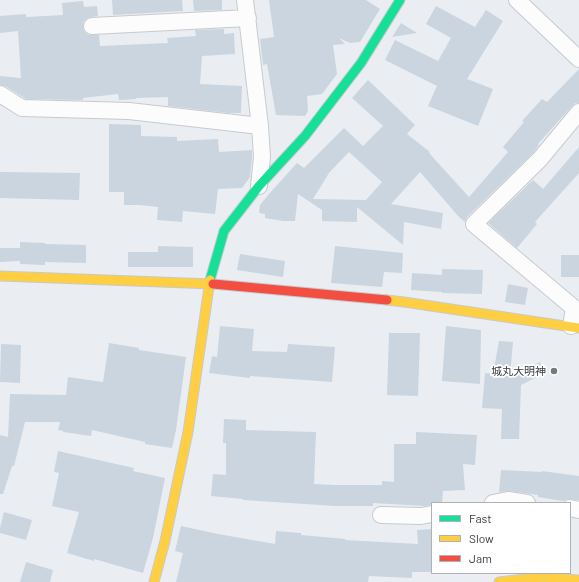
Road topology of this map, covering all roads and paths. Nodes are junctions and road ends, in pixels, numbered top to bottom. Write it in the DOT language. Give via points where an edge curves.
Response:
graph roads {
  1 [pos="245,0"];
  2 [pos="400,0"];
  3 [pos="518,0"];
  4 [pos="248,18"];
  5 [pos="92,26"];
  6 [pos="579,59"];
  7 [pos="0,94"];
  8 [pos="579,112"];
  9 [pos="260,126"];
  10 [pos="259,186"];
  11 [pos="0,276"];
  12 [pos="209,284"];
  13 [pos="575,327"];
  14 [pos="498,502"];
  15 [pos="521,502"];
  16 [pos="431,514"];
  17 [pos="381,515"];
  18 [pos="579,580"];
  19 [pos="154,582"];
  20 [pos="499,582"];
  1 -- 4 [label="street"];
  2 -- 10 [label="street" via="356,69 305,136"];
  3 -- 6 [label="street"];
  4 -- 5 [label="street"];
  4 -- 9 [label="street"];
  7 -- 9 [label="street" via="22,108 129,111"];
  8 -- 13 [label="street" via="540,159 474,224 574,308"];
  9 -- 10 [label="street" via="262,157"];
  10 -- 12 [label="street" via="224,231"];
  11 -- 12 [label="street"];
  12 -- 13 [label="street" via="404,302"];
  12 -- 19 [label="street" via="188,432"];
  14 -- 15 [label="street" via="508,500"];
  16 -- 17 [label="street"];
  18 -- 20 [label="street" via="543,577"];
}
